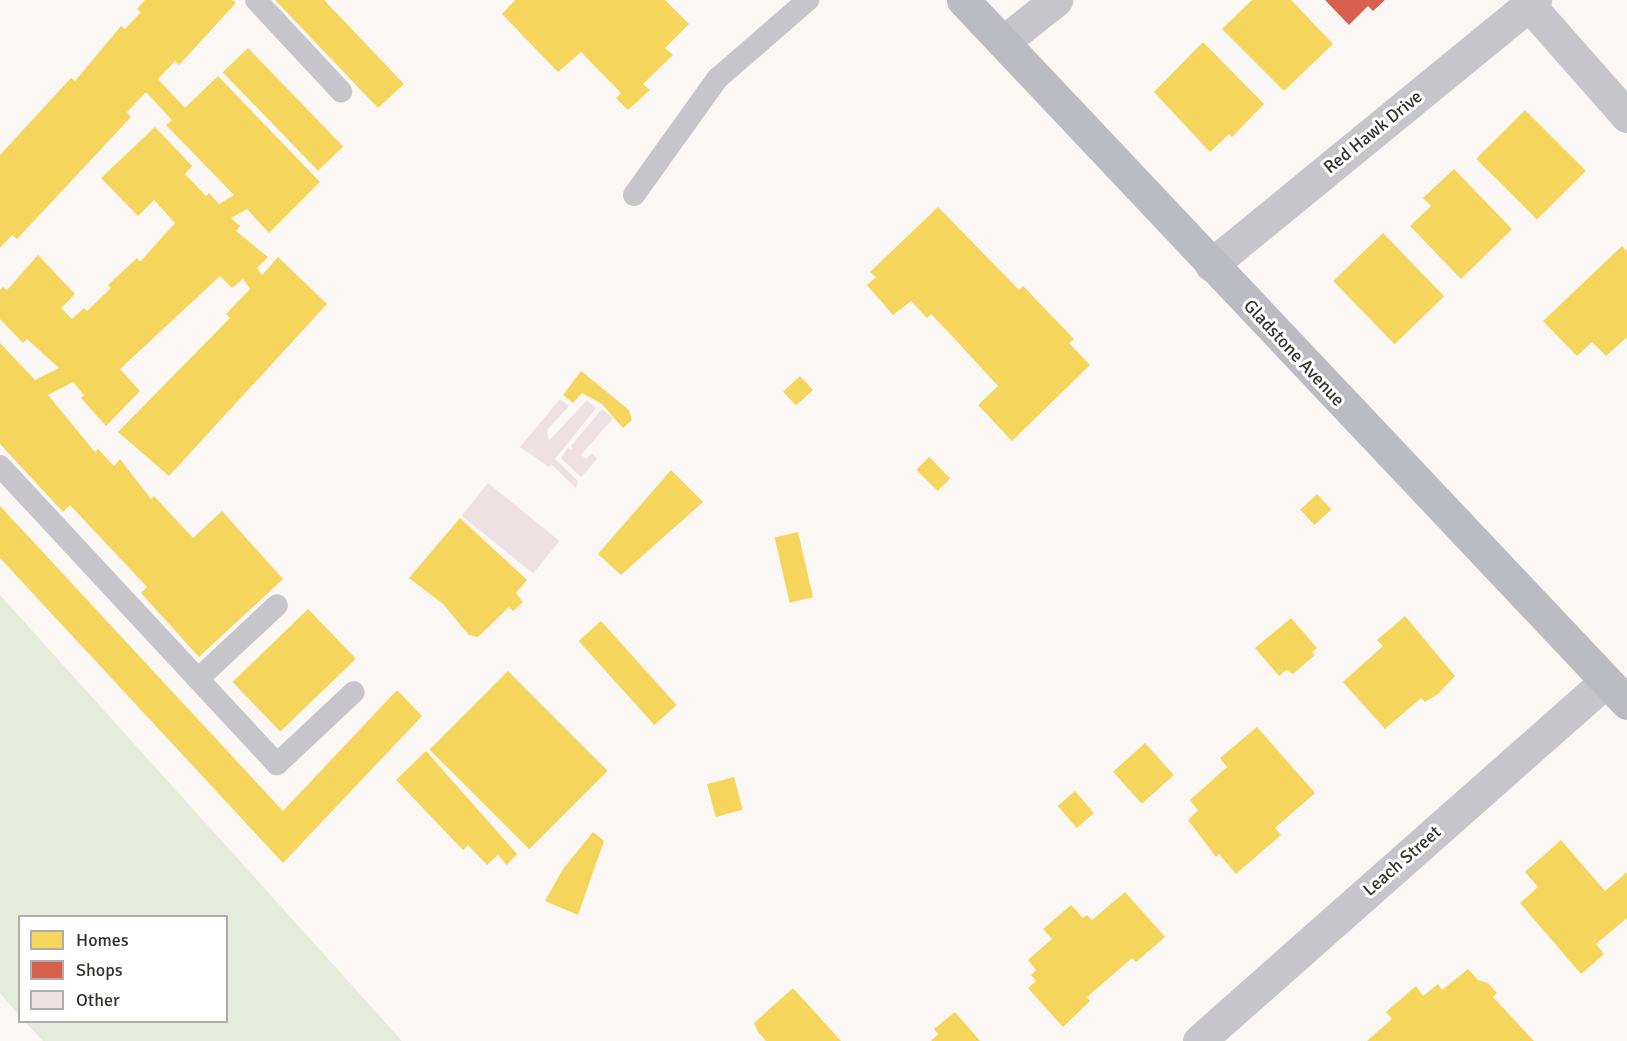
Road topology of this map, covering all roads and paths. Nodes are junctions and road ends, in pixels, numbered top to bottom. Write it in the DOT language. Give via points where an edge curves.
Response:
graph roads {
  1 [pos="256,0"];
  2 [pos="808,0"];
  3 [pos="963,0"];
  4 [pos="1056,0"];
  5 [pos="1532,2"];
  6 [pos="1003,42"];
  7 [pos="341,91"];
  8 [pos="1627,117"];
  9 [pos="634,195"];
  10 [pos="1211,265"];
  11 [pos="0,466"];
  12 [pos="277,605"];
  13 [pos="198,679"];
  14 [pos="354,692"];
  15 [pos="1616,692"];
  16 [pos="1199,1041"];
  1 -- 7 [label="lane"];
  2 -- 9 [label="lane" via="717,79"];
  3 -- 6 [label="street, Gladstone Avenue"];
  4 -- 6 [label="street"];
  5 -- 8 [label="street"];
  5 -- 10 [label="street, Red Hawk Drive"];
  6 -- 10 [label="street, Gladstone Avenue"];
  10 -- 15 [label="street, Gladstone Avenue"];
  11 -- 13 [label="lane"];
  12 -- 13 [label="lane"];
  13 -- 14 [label="lane" via="278,764"];
  15 -- 16 [label="street, Leach Street"];
}
